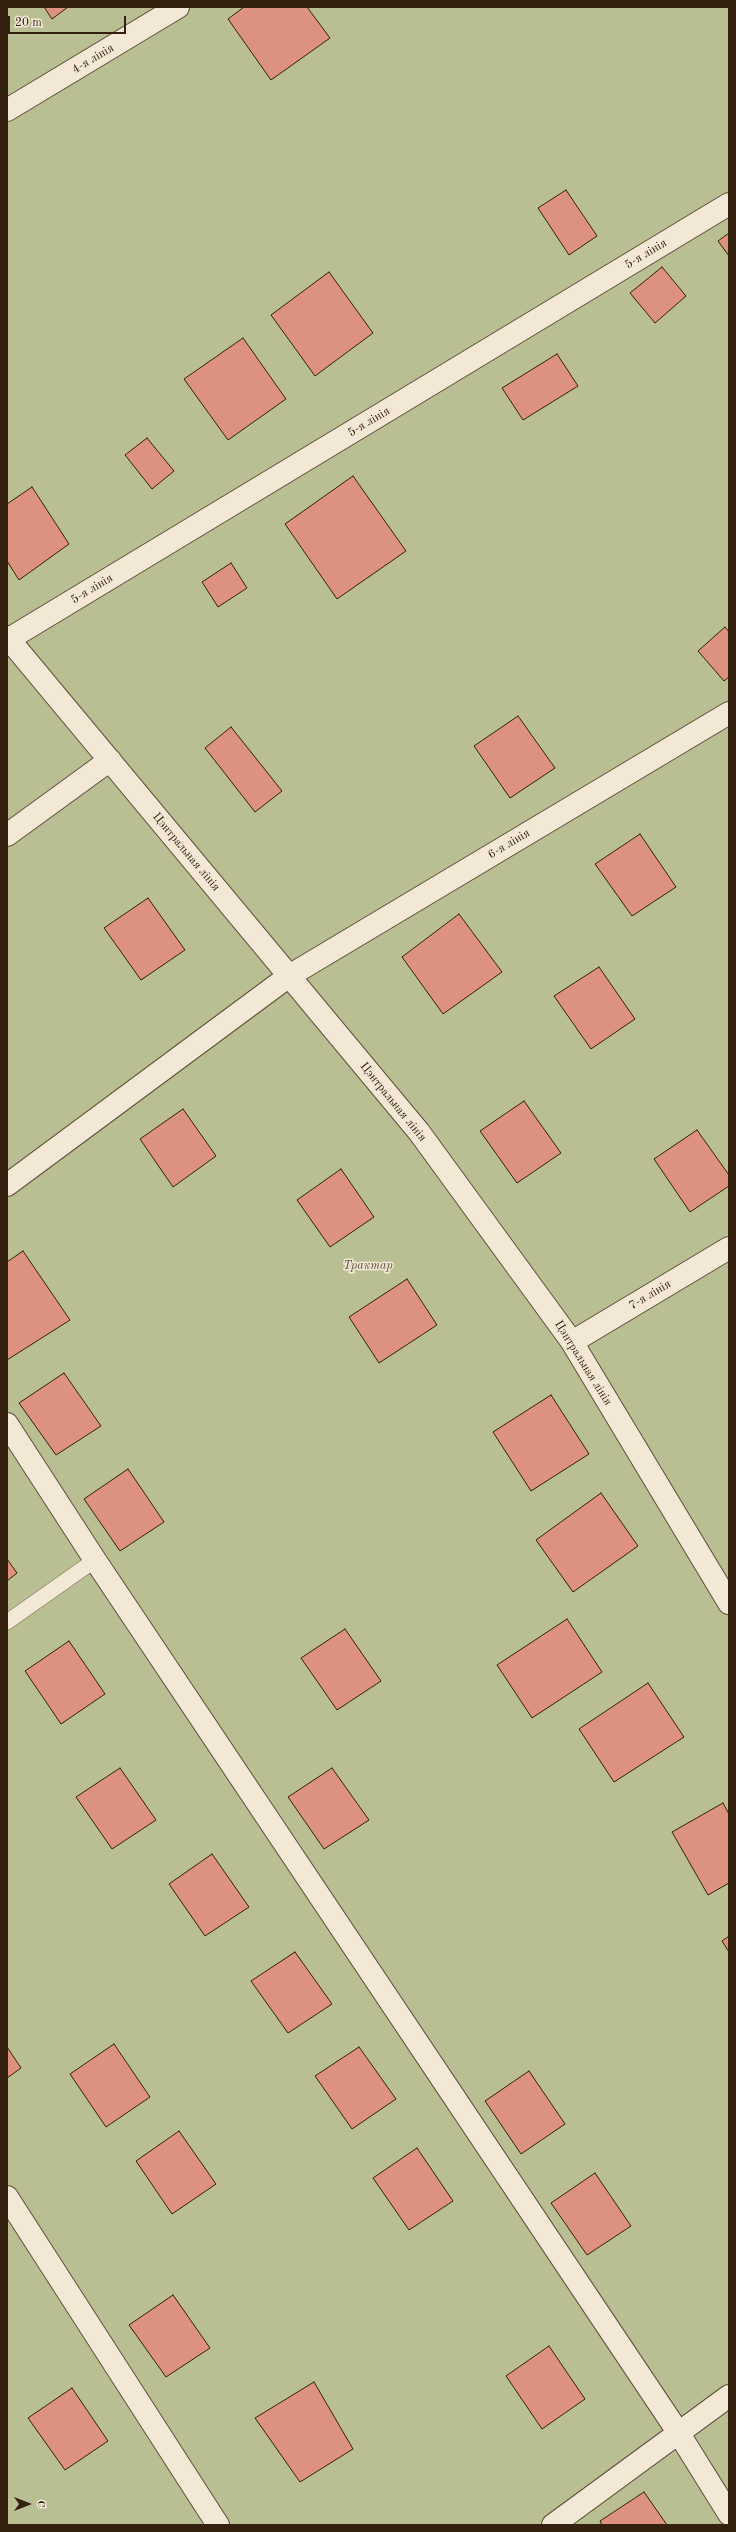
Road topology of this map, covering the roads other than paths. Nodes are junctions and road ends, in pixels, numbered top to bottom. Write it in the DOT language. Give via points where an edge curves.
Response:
graph roads {
  1 [pos="178,7"];
  2 [pos="7,110"];
  3 [pos="729,204"];
  4 [pos="8,638"];
  5 [pos="729,713"];
  6 [pos="110,760"];
  7 [pos="7,835"];
  8 [pos="289,976"];
  9 [pos="7,1185"];
  10 [pos="729,1248"];
  11 [pos="572,1342"];
  12 [pos="7,1424"];
  13 [pos="95,1560"];
  14 [pos="729,1603"];
  15 [pos="7,1622"];
  16 [pos="7,2197"];
  17 [pos="729,2396"];
  18 [pos="678,2432"];
  19 [pos="729,2514"];
  20 [pos="218,2525"];
  21 [pos="553,2525"];
  1 -- 2 [label="street, 4-я лінія"];
  3 -- 4 [label="street, 5-я лінія"];
  4 -- 6 [label="street, Цэнтральная лінія"];
  5 -- 8 [label="street, 6-я лінія"];
  6 -- 7 [label="street"];
  6 -- 8 [label="street, Цэнтральная лінія"];
  8 -- 9 [label="street, 6-я лінія"];
  8 -- 11 [label="street, Цэнтральная лінія" via="419,1132"];
  10 -- 11 [label="street, 7-я лінія"];
  11 -- 14 [label="street, Цэнтральная лінія"];
  12 -- 13 [label="street"];
  13 -- 15 [label="lane"];
  13 -- 18 [label="street"];
  16 -- 20 [label="street"];
  17 -- 18 [label="street"];
  18 -- 19 [label="street"];
  18 -- 21 [label="street"];
}
